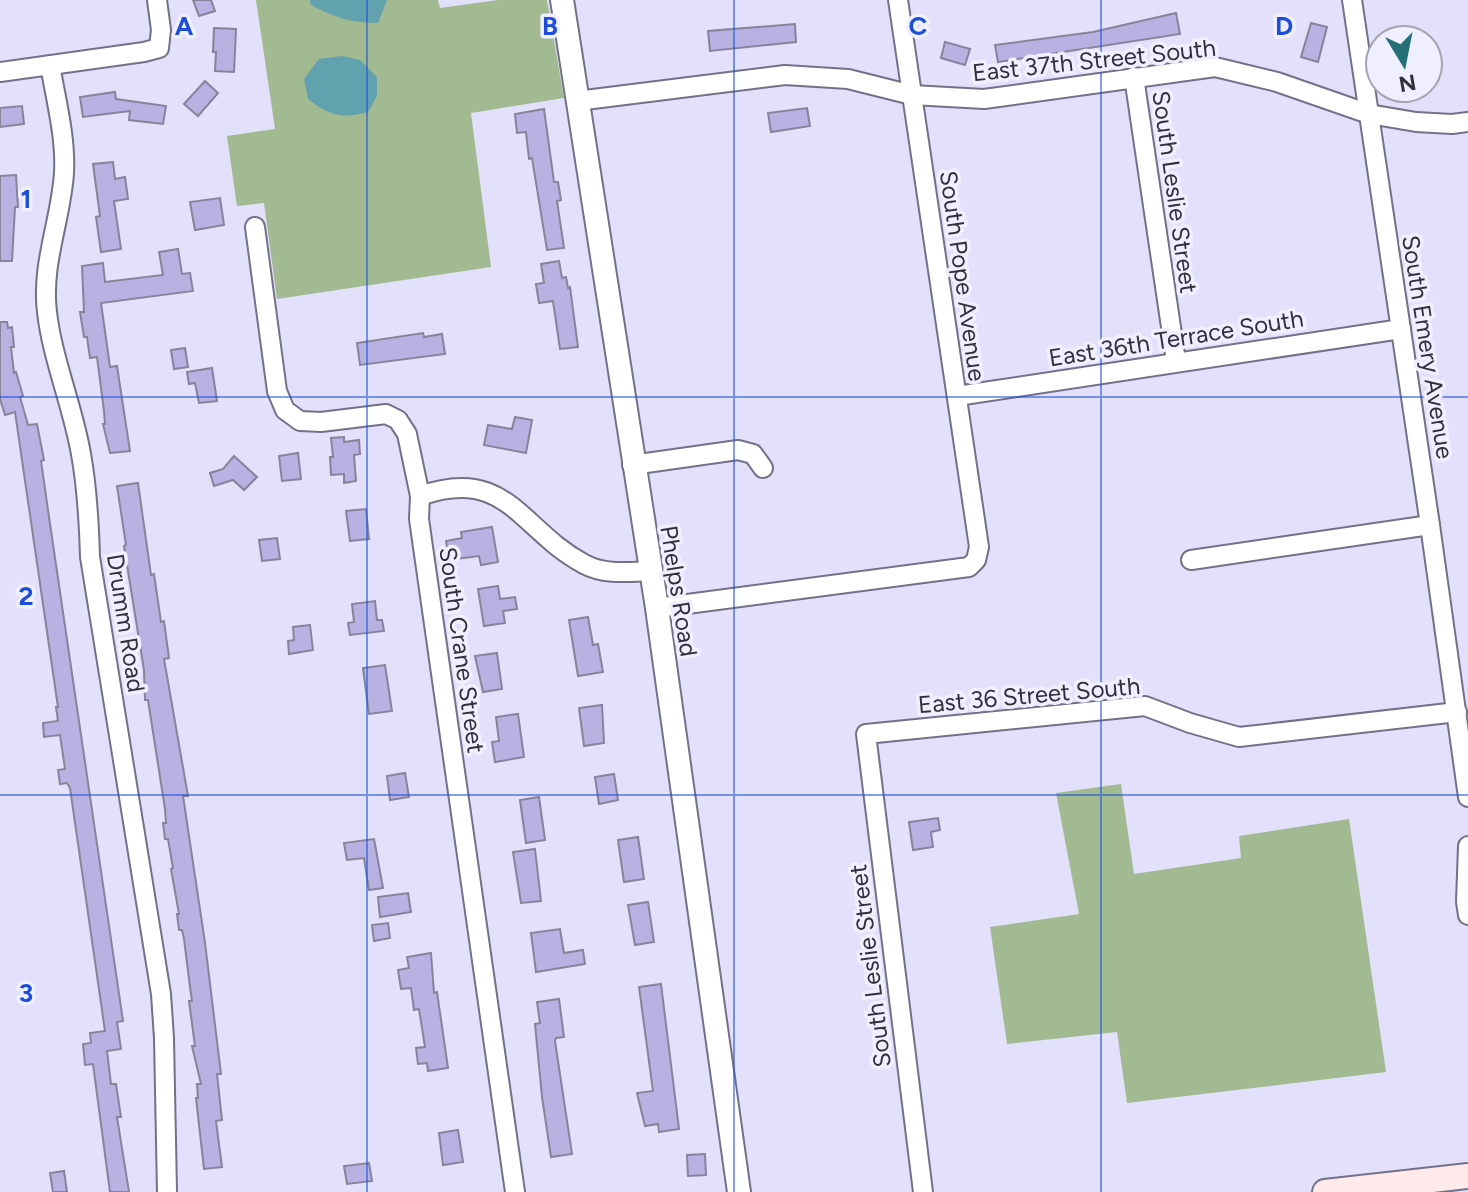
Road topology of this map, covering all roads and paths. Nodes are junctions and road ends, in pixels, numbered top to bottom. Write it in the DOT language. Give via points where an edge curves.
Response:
graph roads {
  1 [pos="157,0"];
  2 [pos="562,0"];
  3 [pos="898,0"];
  4 [pos="1352,0"];
  5 [pos="50,65"];
  6 [pos="0,72"];
  7 [pos="1134,77"];
  8 [pos="912,95"];
  9 [pos="577,101"];
  10 [pos="1369,114"];
  11 [pos="1468,122"];
  12 [pos="255,227"];
  13 [pos="1401,329"];
  14 [pos="1176,361"];
  15 [pos="957,396"];
  16 [pos="632,465"];
  17 [pos="763,468"];
  18 [pos="420,496"];
  19 [pos="1430,525"];
  20 [pos="1191,560"];
  21 [pos="650,571"];
  22 [pos="657,608"];
  23 [pos="1457,712"];
  24 [pos="866,734"];
  25 [pos="1468,797"];
  26 [pos="1468,846"];
  27 [pos="1467,906"];
  28 [pos="1468,1176"];
  29 [pos="167,1192"];
  30 [pos="515,1192"];
  31 [pos="739,1192"];
  32 [pos="923,1192"];
  33 [pos="1325,1192"];
  1 -- 5 [label="street" via="159,48"];
  2 -- 9 [label="street, Phelps Road"];
  3 -- 8 [label="street, South Pope Avenue"];
  4 -- 10 [label="street, South Emery Avenue"];
  5 -- 6 [label="street"];
  5 -- 29 [label="street, Drumm Road" via="64,171 47,263 47,311 81,454 90,557 161,994"];
  7 -- 8 [label="street, East 37th Street South" via="984,99"];
  7 -- 10 [label="street, East 37th Street South" via="1215,67"];
  7 -- 14 [label="street, South Leslie Street"];
  8 -- 9 [label="street, East 37th Street South" via="848,79 785,75"];
  8 -- 15 [label="street, South Pope Avenue"];
  9 -- 16 [label="street, Phelps Road"];
  10 -- 11 [label="street, East 37th Street South" via="1416,122"];
  10 -- 13 [label="street, South Emery Avenue"];
  12 -- 18 [label="street, South Crane Street" via="277,391 285,410 300,421 386,414 398,420 407,434"];
  13 -- 14 [label="street, East 36th Terrace South"];
  13 -- 19 [label="street, South Emery Avenue"];
  14 -- 15 [label="street, East 36th Terrace South"];
  15 -- 22 [label="street, South Pope Avenue" via="979,547 969,567"];
  16 -- 17 [label="street" via="738,450 753,454"];
  16 -- 21 [label="street, Phelps Road"];
  18 -- 21 [label="street" via="447,487 478,489 505,499 586,565 615,573"];
  18 -- 30 [label="street, South Crane Street" via="419,519"];
  19 -- 20 [label="street"];
  19 -- 23 [label="street, South Emery Avenue"];
  21 -- 22 [label="street, Phelps Road"];
  22 -- 31 [label="street, Phelps Road"];
  23 -- 24 [label="street, East 36 Street South" via="1239,737 1145,706"];
  23 -- 25 [label="street, South Emery Avenue"];
  24 -- 32 [label="street, South Leslie Street"];
  26 -- 27 [label="street"];
  28 -- 33 [label="main road"];
}
